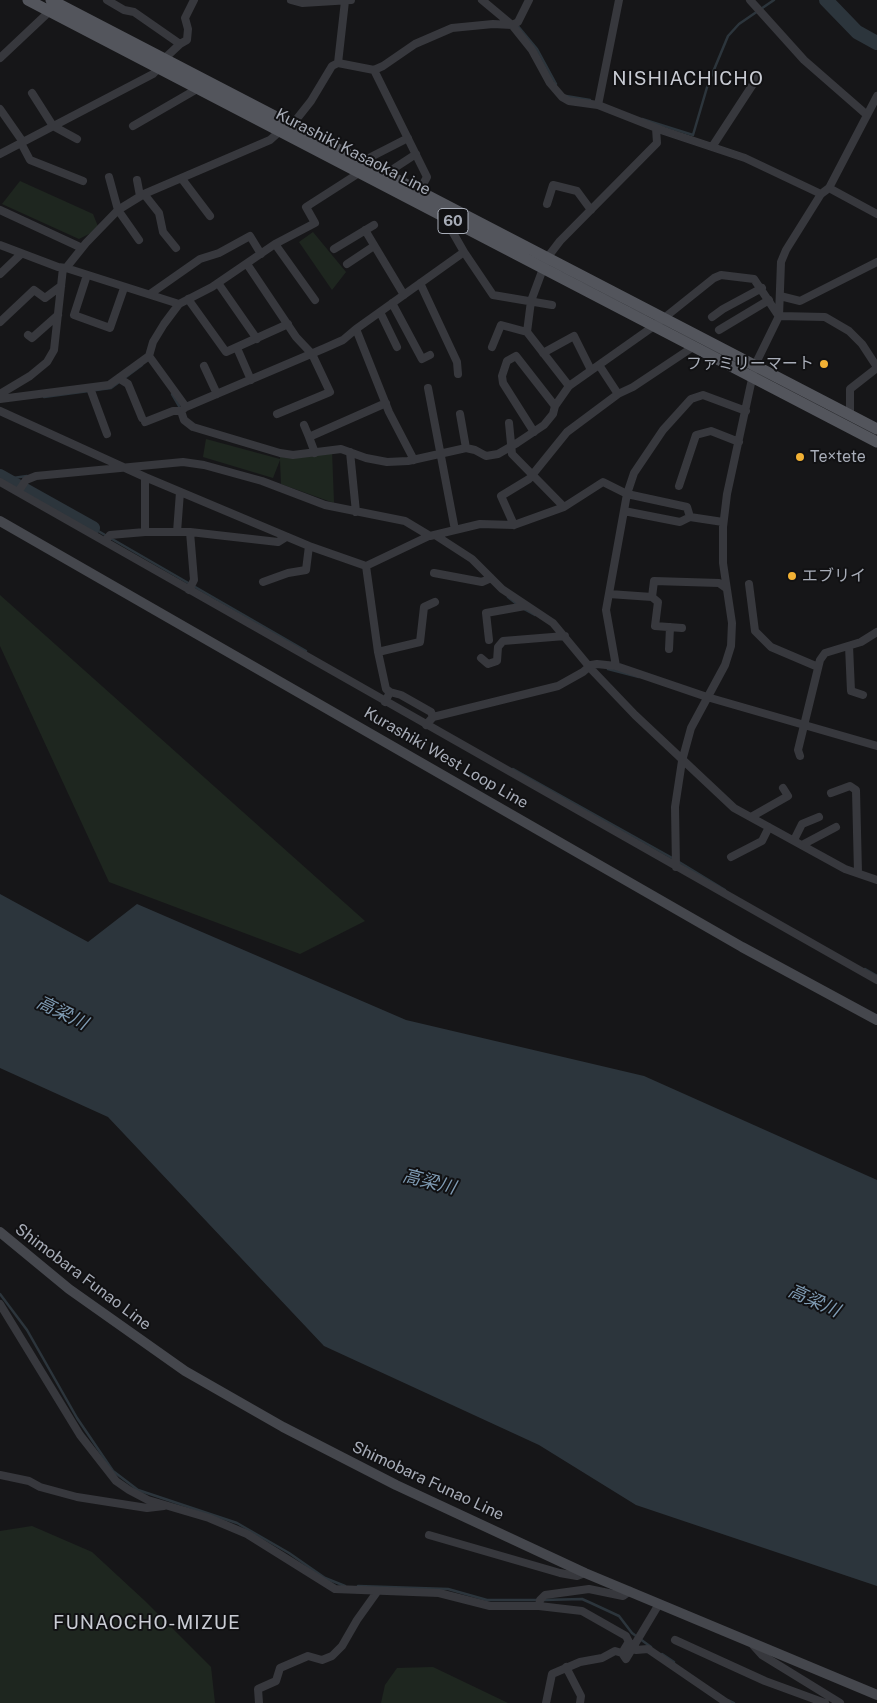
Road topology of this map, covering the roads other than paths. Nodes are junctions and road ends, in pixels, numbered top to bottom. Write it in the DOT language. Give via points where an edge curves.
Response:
graph roads {
  1 [pos="28,0"];
  2 [pos="107,0"];
  3 [pos="194,0"];
  4 [pos="291,0"];
  5 [pos="482,0"];
  6 [pos="529,0"];
  7 [pos="619,0"];
  8 [pos="750,0"];
  9 [pos="348,1"];
  10 [pos="55,4"];
  11 [pos="512,25"];
  12 [pos="180,44"];
  13 [pos="0,58"];
  14 [pos="161,63"];
  15 [pos="338,63"];
  16 [pos="374,70"];
  17 [pos="758,75"];
  18 [pos="197,89"];
  19 [pos="32,93"];
  20 [pos="877,96"];
  21 [pos="598,105"];
  22 [pos="0,109"];
  23 [pos="867,115"];
  24 [pos="292,125"];
  25 [pos="53,126"];
  26 [pos="132,126"];
  27 [pos="656,128"];
  28 [pos="278,132"];
  29 [pos="408,138"];
  30 [pos="78,139"];
  31 [pos="22,143"];
  32 [pos="712,147"];
  33 [pos="1,150"];
  34 [pos="416,154"];
  35 [pos="363,161"];
  36 [pos="387,173"];
  37 [pos="359,174"];
  38 [pos="109,176"];
  39 [pos="182,179"];
  40 [pos="138,180"];
  41 [pos="83,181"];
  42 [pos="830,188"];
  43 [pos="421,190"];
  44 [pos="821,194"];
  45 [pos="142,195"];
  46 [pos="413,201"];
  47 [pos="547,204"];
  48 [pos="0,210"];
  49 [pos="118,210"];
  50 [pos="591,210"];
  51 [pos="460,211"];
  52 [pos="877,214"];
  53 [pos="210,216"];
  54 [pos="454,222"];
  55 [pos="374,225"];
  56 [pos="365,230"];
  57 [pos="139,240"];
  58 [pos="276,244"];
  59 [pos="0,245"];
  60 [pos="374,246"];
  61 [pos="82,248"];
  62 [pos="176,248"];
  63 [pos="334,249"];
  64 [pos="464,252"];
  65 [pos="20,254"];
  66 [pos="261,254"];
  67 [pos="877,262"];
  68 [pos="545,263"];
  69 [pos="247,264"];
  70 [pos="347,264"];
  71 [pos="64,268"];
  72 [pos="0,274"];
  73 [pos="87,275"];
  74 [pos="218,283"];
  75 [pos="420,283"];
  76 [pos="61,286"];
  77 [pos="124,288"];
  78 [pos="762,288"];
  79 [pos="150,294"];
  80 [pos="404,295"];
  81 [pos="780,296"];
  82 [pos="188,299"];
  83 [pos="315,300"];
  84 [pos="769,300"];
  85 [pos="531,301"];
  86 [pos="392,303"];
  87 [pos="179,304"];
  88 [pos="552,305"];
  89 [pos="380,312"];
  90 [pos="58,315"];
  91 [pos="779,316"];
  92 [pos="712,317"];
  93 [pos="664,318"];
  94 [pos="0,322"];
  95 [pos="288,324"];
  96 [pos="654,326"];
  97 [pos="356,329"];
  98 [pos="719,330"];
  99 [pos="527,332"];
  100 [pos="28,335"];
  101 [pos="257,339"];
  102 [pos="693,346"];
  103 [pos="397,347"];
  104 [pos="492,347"];
  105 [pos="237,348"];
  106 [pos="543,353"];
  107 [pos="312,354"];
  108 [pos="430,355"];
  109 [pos="149,356"];
  110 [pos="599,365"];
  111 [pos="755,365"];
  112 [pos="204,366"];
  113 [pos="877,368"];
  114 [pos="591,370"];
  115 [pos="458,374"];
  116 [pos="754,378"];
  117 [pos="122,380"];
  118 [pos="251,380"];
  119 [pos="569,386"];
  120 [pos="428,388"];
  121 [pos="91,390"];
  122 [pos="0,394"];
  123 [pos="217,394"];
  124 [pos="618,394"];
  125 [pos="0,399"];
  126 [pos="386,403"];
  127 [pos="555,406"];
  128 [pos="184,409"];
  129 [pos="0,411"];
  130 [pos="746,411"];
  131 [pos="277,414"];
  132 [pos="460,414"];
  133 [pos="850,415"];
  134 [pos="509,423"];
  135 [pos="304,425"];
  136 [pos="877,429"];
  137 [pos="534,432"];
  138 [pos="107,434"];
  139 [pos="309,437"];
  140 [pos="739,442"];
  141 [pos="877,442"];
  142 [pos="511,446"];
  143 [pos="466,448"];
  144 [pos="315,452"];
  145 [pos="350,452"];
  146 [pos="440,454"];
  147 [pos="414,460"];
  148 [pos="127,467"];
  149 [pos="531,474"];
  150 [pos="145,478"];
  151 [pos="0,482"];
  152 [pos="679,486"];
  153 [pos="20,489"];
  154 [pos="180,492"];
  155 [pos="627,494"];
  156 [pos="564,507"];
  157 [pos="355,510"];
  158 [pos="624,512"];
  159 [pos="690,518"];
  160 [pos="0,521"];
  161 [pos="724,522"];
  162 [pos="514,525"];
  163 [pos="455,530"];
  164 [pos="145,532"];
  165 [pos="178,532"];
  166 [pos="190,532"];
  167 [pos="432,536"];
  168 [pos="286,537"];
  169 [pos="108,538"];
  170 [pos="309,546"];
  171 [pos="366,566"];
  172 [pos="434,572"];
  173 [pos="489,579"];
  174 [pos="264,582"];
  175 [pos="749,584"];
  176 [pos="191,587"];
  177 [pos="726,588"];
  178 [pos="609,594"];
  179 [pos="652,597"];
  180 [pos="435,602"];
  181 [pos="522,607"];
  182 [pos="670,627"];
  183 [pos="682,628"];
  184 [pos="877,632"];
  185 [pos="563,636"];
  186 [pos="490,640"];
  187 [pos="849,646"];
  188 [pos="669,649"];
  189 [pos="378,652"];
  190 [pos="481,658"];
  191 [pos="590,666"];
  192 [pos="616,666"];
  193 [pos="818,667"];
  194 [pos="863,695"];
  195 [pos="387,697"];
  196 [pos="706,699"];
  197 [pos="429,721"];
  198 [pos="805,728"];
  199 [pos="877,746"];
  200 [pos="800,756"];
  201 [pos="682,761"];
  202 [pos="783,788"];
  203 [pos="831,793"];
  204 [pos="751,817"];
  205 [pos="819,817"];
  206 [pos="768,827"];
  207 [pos="836,827"];
  208 [pos="794,840"];
  209 [pos="802,845"];
  210 [pos="731,857"];
  211 [pos="677,863"];
  212 [pos="858,874"];
  213 [pos="877,880"];
  214 [pos="877,980"];
  215 [pos="877,1020"];
  216 [pos="0,1232"];
  217 [pos="0,1304"];
  218 [pos="0,1475"];
  219 [pos="164,1506"];
  220 [pos="430,1535"];
  221 [pos="585,1573"];
  222 [pos="630,1591"];
  223 [pos="378,1592"];
  224 [pos="540,1603"];
  225 [pos="659,1604"];
  226 [pos="675,1640"];
  227 [pos="753,1645"];
  228 [pos="632,1646"];
  229 [pos="622,1654"];
  230 [pos="566,1667"];
  231 [pos="877,1696"];
  232 [pos="259,1703"];
  233 [pos="546,1703"];
  234 [pos="580,1703"];
  235 [pos="727,1703"];
  236 [pos="825,1703"];
  237 [pos="840,1703"];
  1 -- 10 [label="main road, Kurashiki Kasaoka Line / 60"];
  2 -- 12 [label="street" via="134,12"];
  3 -- 12 [label="street" via="185,18 187,40"];
  4 -- 9 [label="street" via="302,3"];
  5 -- 11 [label="street"];
  6 -- 11 [label="street" via="518,22"];
  7 -- 21 [label="street"];
  8 -- 23 [label="street" via="804,60"];
  9 -- 15 [label="street"];
  10 -- 13 [label="street"];
  10 -- 14 [label="main road, Kurashiki Kasaoka Line / 60"];
  11 -- 16 [label="street" via="452,28 415,44"];
  11 -- 21 [label="street" via="562,97 568,101"];
  12 -- 14 [label="street"];
  14 -- 18 [label="main road, Kurashiki Kasaoka Line / 60"];
  14 -- 24 [label="main road, Kurashiki Kasaoka Line / 60"];
  14 -- 25 [label="street" via="153,74"];
  15 -- 16 [label="street"];
  15 -- 24 [label="street" via="332,66"];
  16 -- 29 [label="street"];
  17 -- 32 [label="street"];
  18 -- 26 [label="street"];
  18 -- 28 [label="main road, Kurashiki Kasaoka Line / 60"];
  19 -- 25 [label="street"];
  20 -- 23 [label="street"];
  21 -- 27 [label="street"];
  22 -- 31 [label="street"];
  23 -- 42 [label="street"];
  24 -- 28 [label="street"];
  24 -- 35 [label="main road, Kurashiki Kasaoka Line / 60"];
  25 -- 30 [label="street"];
  25 -- 31 [label="street"];
  27 -- 32 [label="street"];
  27 -- 50 [label="street" via="657,143"];
  28 -- 37 [label="main road, Kurashiki Kasaoka Line / 60"];
  28 -- 39 [label="street" via="270,140"];
  29 -- 34 [label="street"];
  29 -- 35 [label="street"];
  31 -- 33 [label="street"];
  31 -- 41 [label="street" via="30,160"];
  32 -- 44 [label="street" via="745,158"];
  34 -- 36 [label="street"];
  34 -- 43 [label="street" via="427,177"];
  35 -- 36 [label="main road, Kurashiki Kasaoka Line / 60"];
  36 -- 43 [label="main road, Kurashiki Kasaoka Line / 60"];
  37 -- 46 [label="main road, Kurashiki Kasaoka Line / 60"];
  37 -- 58 [label="street" via="306,207 315,223"];
  38 -- 49 [label="street"];
  39 -- 45 [label="street"];
  39 -- 53 [label="street"];
  40 -- 45 [label="street"];
  42 -- 44 [label="street"];
  42 -- 52 [label="street"];
  43 -- 46 [label="street"];
  43 -- 51 [label="main road, Kurashiki Kasaoka Line / 60"];
  44 -- 81 [label="street" via="786,250"];
  45 -- 49 [label="street"];
  45 -- 62 [label="street" via="160,212 164,232"];
  46 -- 54 [label="main road, Kurashiki Kasaoka Line / 60"];
  47 -- 50 [label="street" via="553,186 577,191"];
  48 -- 61 [label="street"];
  49 -- 57 [label="street"];
  49 -- 61 [label="street"];
  50 -- 68 [label="street"];
  51 -- 54 [label="street"];
  51 -- 68 [label="main road, Kurashiki Kasaoka Line / 60"];
  54 -- 64 [label="street" via="452,231"];
  54 -- 68 [label="main road, Kurashiki Kasaoka Line / 60"];
  55 -- 56 [label="street"];
  56 -- 60 [label="street"];
  56 -- 63 [label="street"];
  58 -- 66 [label="street"];
  58 -- 83 [label="street"];
  59 -- 65 [label="street"];
  60 -- 70 [label="street"];
  60 -- 80 [label="street"];
  61 -- 71 [label="street"];
  64 -- 75 [label="street"];
  64 -- 85 [label="street" via="493,295"];
  65 -- 71 [label="street"];
  65 -- 72 [label="street"];
  66 -- 69 [label="street"];
  66 -- 79 [label="street" via="250,236 200,259"];
  67 -- 81 [label="street" via="800,301"];
  68 -- 85 [label="street"];
  68 -- 93 [label="main road, Kurashiki Kasaoka Line / 60"];
  68 -- 96 [label="main road, Kurashiki Kasaoka Line / 60"];
  69 -- 74 [label="street"];
  69 -- 95 [label="street"];
  71 -- 73 [label="street"];
  71 -- 76 [label="street"];
  73 -- 77 [label="street"];
  73 -- 77 [label="street" via="74,315 110,328"];
  74 -- 82 [label="street"];
  74 -- 101 [label="street"];
  75 -- 80 [label="street"];
  75 -- 115 [label="street" via="456,362"];
  76 -- 90 [label="street"];
  76 -- 94 [label="street" via="45,298 34,290"];
  77 -- 79 [label="street"];
  78 -- 84 [label="street"];
  78 -- 92 [label="street"];
  78 -- 93 [label="street" via="754,279 720,275"];
  79 -- 87 [label="street"];
  80 -- 86 [label="street"];
  81 -- 91 [label="street"];
  82 -- 87 [label="street"];
  82 -- 105 [label="street" via="226,352"];
  84 -- 91 [label="street"];
  84 -- 98 [label="street"];
  85 -- 88 [label="street"];
  85 -- 99 [label="street"];
  86 -- 89 [label="street"];
  86 -- 108 [label="street" via="422,359"];
  87 -- 109 [label="street" via="160,330"];
  89 -- 97 [label="street"];
  89 -- 103 [label="street"];
  90 -- 100 [label="street" via="32,338"];
  90 -- 122 [label="street" via="54,350 47,362"];
  91 -- 111 [label="street"];
  91 -- 113 [label="street" via="825,316 849,331 862,344"];
  93 -- 96 [label="street"];
  93 -- 111 [label="main road, Kurashiki Kasaoka Line / 60"];
  95 -- 101 [label="street"];
  95 -- 107 [label="street"];
  96 -- 102 [label="main road, Kurashiki Kasaoka Line / 60"];
  96 -- 110 [label="street"];
  97 -- 107 [label="street" via="343,340"];
  97 -- 126 [label="street"];
  99 -- 104 [label="street" via="501,325"];
  99 -- 106 [label="street"];
  101 -- 105 [label="street"];
  102 -- 116 [label="main road, Kurashiki Kasaoka Line / 60"];
  102 -- 124 [label="street" via="634,387"];
  105 -- 118 [label="street"];
  106 -- 114 [label="street" via="574,336"];
  106 -- 119 [label="street"];
  107 -- 118 [label="street"];
  107 -- 131 [label="street" via="330,392"];
  109 -- 117 [label="street"];
  109 -- 128 [label="street"];
  110 -- 114 [label="street"];
  110 -- 124 [label="street"];
  111 -- 116 [label="street"];
  111 -- 133 [label="main road, Kurashiki Kasaoka Line / 60"];
  112 -- 123 [label="street"];
  113 -- 133 [label="street" via="850,390"];
  114 -- 119 [label="street"];
  116 -- 130 [label="street"];
  116 -- 141 [label="main road, Kurashiki Kasaoka Line / 60"];
  117 -- 121 [label="street"];
  117 -- 128 [label="street" via="128,384 143,420"];
  118 -- 123 [label="street"];
  119 -- 127 [label="street"];
  120 -- 146 [label="street"];
  121 -- 125 [label="street"];
  121 -- 138 [label="street"];
  123 -- 128 [label="street"];
  124 -- 149 [label="street" via="567,432"];
  126 -- 139 [label="street"];
  126 -- 147 [label="street"];
  127 -- 137 [label="street" via="553,414"];
  127 -- 137 [label="street" via="516,356 507,361 503,383"];
  128 -- 144 [label="street" via="184,420 193,427 280,453"];
  129 -- 148 [label="street"];
  130 -- 140 [label="street"];
  130 -- 155 [label="street" via="703,395 691,399 647,451 634,473"];
  132 -- 143 [label="street"];
  133 -- 136 [label="main road, Kurashiki Kasaoka Line / 60"];
  134 -- 142 [label="street"];
  135 -- 139 [label="street"];
  137 -- 142 [label="street"];
  139 -- 144 [label="street"];
  140 -- 152 [label="street" via="712,431 696,435"];
  140 -- 161 [label="street"];
  142 -- 143 [label="street" via="498,454 486,456"];
  142 -- 149 [label="street" via="512,454"];
  143 -- 146 [label="street"];
  144 -- 145 [label="street" via="342,449"];
  145 -- 147 [label="street" via="387,462"];
  145 -- 157 [label="street"];
  146 -- 147 [label="street"];
  146 -- 163 [label="street"];
  148 -- 150 [label="street"];
  148 -- 153 [label="street" via="36,476 26,480"];
  148 -- 157 [label="street" via="193,463 262,481 325,505"];
  149 -- 156 [label="street"];
  149 -- 162 [label="street" via="529,479 501,496"];
  150 -- 154 [label="street"];
  150 -- 164 [label="street"];
  151 -- 153 [label="street"];
  153 -- 169 [label="street"];
  154 -- 165 [label="street"];
  154 -- 168 [label="street"];
  155 -- 156 [label="street" via="603,482"];
  155 -- 158 [label="street"];
  155 -- 159 [label="street" via="686,507"];
  156 -- 162 [label="street"];
  157 -- 167 [label="street" via="405,521"];
  158 -- 159 [label="street" via="680,522"];
  158 -- 178 [label="street"];
  159 -- 161 [label="street"];
  160 -- 215 [label="main road, Kurashiki West Loop Line" via="742,947"];
  161 -- 177 [label="street" via="722,547"];
  162 -- 163 [label="street" via="480,524"];
  163 -- 167 [label="street"];
  164 -- 165 [label="street"];
  164 -- 169 [label="street"];
  165 -- 166 [label="street"];
  166 -- 168 [label="street" via="278,542"];
  166 -- 176 [label="street"];
  167 -- 171 [label="street"];
  167 -- 173 [label="street" via="472,559"];
  168 -- 170 [label="street"];
  169 -- 176 [label="street"];
  170 -- 171 [label="street"];
  170 -- 174 [label="street" via="306,570"];
  171 -- 189 [label="street"];
  172 -- 173 [label="street" via="482,582"];
  173 -- 181 [label="street"];
  175 -- 193 [label="street" via="754,631 772,647"];
  176 -- 195 [label="street"];
  177 -- 179 [label="street" via="719,583 654,581"];
  177 -- 196 [label="street" via="732,646"];
  178 -- 179 [label="street"];
  178 -- 192 [label="street" via="606,610"];
  179 -- 182 [label="street" via="658,602 656,626"];
  180 -- 189 [label="street" via="424,607 420,642"];
  181 -- 185 [label="street" via="553,623"];
  181 -- 186 [label="street" via="486,613"];
  182 -- 183 [label="street"];
  182 -- 188 [label="street"];
  184 -- 187 [label="street"];
  185 -- 190 [label="street" via="503,641 498,647 497,661 488,664"];
  185 -- 191 [label="street"];
  187 -- 193 [label="street" via="825,653"];
  187 -- 194 [label="street" via="851,691"];
  189 -- 195 [label="street"];
  191 -- 192 [label="street"];
  191 -- 197 [label="street" via="558,686"];
  191 -- 201 [label="street"];
  192 -- 196 [label="street"];
  193 -- 198 [label="street"];
  195 -- 197 [label="street"];
  195 -- 197 [label="street" via="400,695 431,712"];
  196 -- 198 [label="street"];
  196 -- 201 [label="street" via="691,728"];
  197 -- 211 [label="street"];
  198 -- 199 [label="street"];
  198 -- 200 [label="street" via="798,750"];
  201 -- 204 [label="street" via="734,808"];
  201 -- 211 [label="street" via="675,807"];
  202 -- 204 [label="street" via="788,796"];
  203 -- 212 [label="street" via="850,786 856,790"];
  204 -- 206 [label="street"];
  205 -- 208 [label="street" via="802,824"];
  206 -- 208 [label="street"];
  206 -- 210 [label="street" via="762,841"];
  207 -- 209 [label="street"];
  208 -- 209 [label="street"];
  209 -- 212 [label="street"];
  211 -- 214 [label="street"];
  212 -- 213 [label="street"];
  216 -- 221 [label="main road, Shimobara Funao Line" via="69,1288 185,1371 283,1427 396,1485"];
  217 -- 219 [label="street" via="80,1435 103,1466 129,1490"];
  218 -- 219 [label="street" via="77,1497 147,1508"];
  219 -- 223 [label="street" via="209,1518 247,1534 335,1589"];
  220 -- 221 [label="street" via="560,1573 577,1576"];
  221 -- 222 [label="main road, Shimobara Funao Line"];
  222 -- 224 [label="street" via="623,1596 589,1589 545,1596"];
  222 -- 225 [label="main road, Shimobara Funao Line"];
  223 -- 224 [label="street" via="450,1594 490,1606"];
  223 -- 232 [label="street" via="332,1656 322,1660 308,1656 280,1668 276,1681 258,1689"];
  224 -- 228 [label="street" via="591,1614 626,1636"];
  225 -- 227 [label="main road, Shimobara Funao Line"];
  225 -- 229 [label="street" via="626,1659"];
  226 -- 236 [label="street" via="765,1681"];
  227 -- 231 [label="main road, Shimobara Funao Line"];
  227 -- 237 [label="street" via="762,1655"];
  228 -- 229 [label="street"];
  228 -- 235 [label="street" via="648,1649"];
  229 -- 230 [label="street" via="614,1651 602,1658"];
  230 -- 233 [label="street" via="552,1674"];
  230 -- 234 [label="street" via="581,1696"];
}
